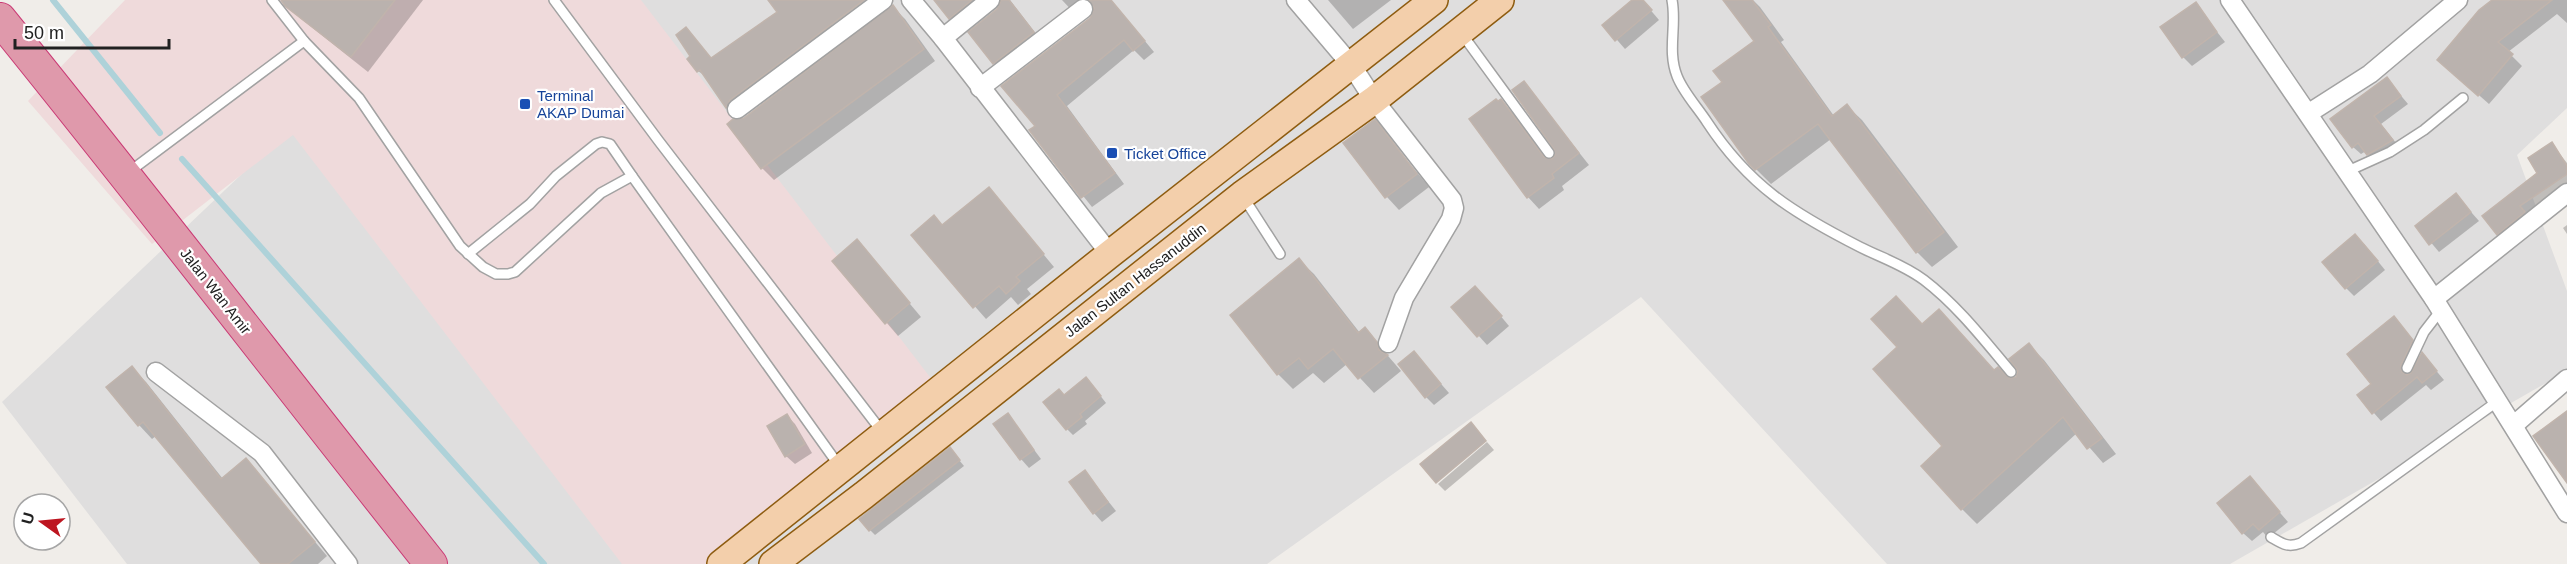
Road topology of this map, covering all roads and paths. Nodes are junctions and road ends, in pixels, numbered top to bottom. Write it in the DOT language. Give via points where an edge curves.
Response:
graph roads {
  1 [pos="272,0"];
  2 [pos="554,0"];
  3 [pos="883,0"];
  4 [pos="911,0"];
  5 [pos="990,0"];
  6 [pos="1296,0"];
  7 [pos="1434,0"];
  8 [pos="1500,0"];
  9 [pos="1672,0"];
  10 [pos="2230,0"];
  11 [pos="2458,0"];
  12 [pos="1083,9"];
  13 [pos="0,19"];
  14 [pos="1459,31"];
  15 [pos="943,38"];
  16 [pos="304,41"];
  17 [pos="1352,66"];
  18 [pos="980,87"];
  19 [pos="2463,98"];
  20 [pos="1374,100"];
  21 [pos="737,109"];
  22 [pos="2309,113"];
  23 [pos="1549,153"];
  24 [pos="2348,171"];
  25 [pos="127,174"];
  26 [pos="632,176"];
  27 [pos="2567,193"];
  28 [pos="1242,195"];
  29 [pos="468,254"];
  30 [pos="1110,254"];
  31 [pos="1280,254"];
  32 [pos="2437,305"];
  33 [pos="1388,343"];
  34 [pos="2407,368"];
  35 [pos="156,372"];
  36 [pos="2011,372"];
  37 [pos="2567,379"];
  38 [pos="2498,401"];
  39 [pos="2514,424"];
  40 [pos="885,435"];
  41 [pos="908,459"];
  42 [pos="841,470"];
  43 [pos="864,495"];
  44 [pos="2567,513"];
  45 [pos="2271,537"];
  46 [pos="348,564"];
  47 [pos="431,564"];
  48 [pos="721,564"];
  49 [pos="773,564"];
  1 -- 16 [label="lane"];
  2 -- 40 [label="lane"];
  3 -- 21 [label="street"];
  4 -- 15 [label="street"];
  5 -- 15 [label="street"];
  6 -- 17 [label="street"];
  7 -- 17 [label="main road"];
  8 -- 14 [label="main road, Jalan Sultan Hassanuddin"];
  9 -- 36 [label="lane" via="1671,44 1677,77 1748,175 1786,206 1863,249 1895,261 1924,280 1951,302"];
  10 -- 22 [label="street"];
  11 -- 22 [label="street" via="2370,74"];
  12 -- 18 [label="street"];
  13 -- 25 [label="highway, Jalan Wan Amir"];
  14 -- 20 [label="main road, Jalan Sultan Hassanuddin"];
  14 -- 23 [label="lane"];
  15 -- 18 [label="street"];
  16 -- 25 [label="lane"];
  16 -- 29 [label="lane" via="359,98"];
  17 -- 20 [label="street"];
  17 -- 30 [label="main road"];
  18 -- 30 [label="street"];
  19 -- 24 [label="lane" via="2399,147"];
  20 -- 28 [label="main road, Jalan Sultan Hassanuddin"];
  20 -- 33 [label="street" via="1452,200 1454,208 1404,298"];
  22 -- 24 [label="street"];
  24 -- 32 [label="street"];
  25 -- 47 [label="highway, Jalan Wan Amir"];
  26 -- 29 [label="lane" via="601,193 515,272 496,273"];
  26 -- 29 [label="lane" via="610,144 596,144"];
  26 -- 42 [label="lane"];
  27 -- 32 [label="street"];
  28 -- 31 [label="lane"];
  28 -- 41 [label="main road, Jalan Sultan Hassanuddin"];
  30 -- 40 [label="main road"];
  32 -- 34 [label="lane"];
  32 -- 38 [label="street"];
  35 -- 46 [label="street" via="262,453"];
  37 -- 39 [label="street"];
  38 -- 39 [label="street"];
  38 -- 45 [label="lane" via="2301,543 2285,546"];
  39 -- 44 [label="street"];
  40 -- 41 [label="main road"];
  40 -- 42 [label="main road"];
  41 -- 43 [label="main road, Jalan Sultan Hassanuddin"];
  42 -- 43 [label="main road"];
  42 -- 48 [label="main road"];
  43 -- 49 [label="main road, Jalan Sultan Hassanuddin"];
}
